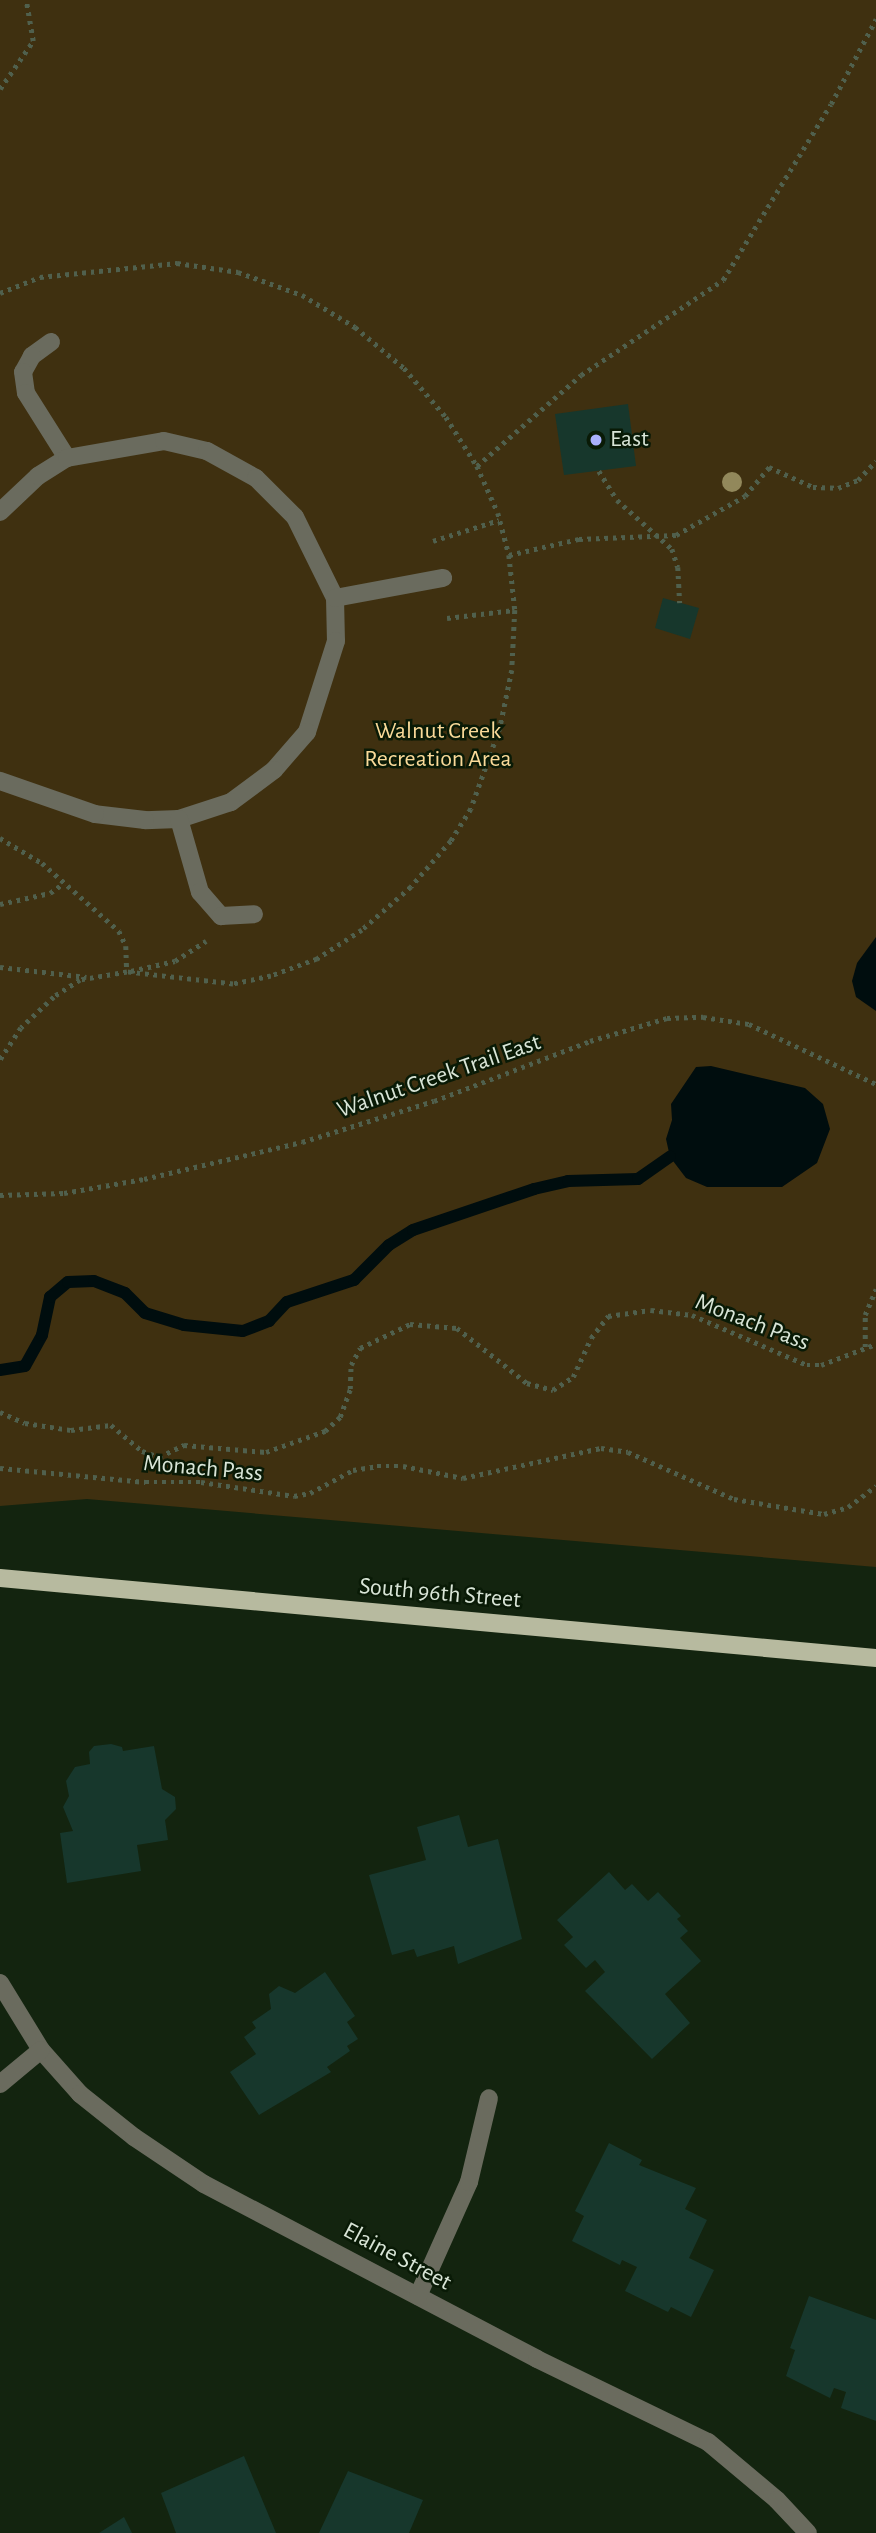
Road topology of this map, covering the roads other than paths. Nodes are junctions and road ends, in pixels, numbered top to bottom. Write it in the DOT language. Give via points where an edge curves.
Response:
graph roads {
  1 [pos="51,342"];
  2 [pos="67,458"];
  3 [pos="0,512"];
  4 [pos="443,578"];
  5 [pos="335,598"];
  6 [pos="0,781"];
  7 [pos="179,818"];
  8 [pos="254,914"];
  9 [pos="0,1578"];
  10 [pos="876,1658"];
  11 [pos="0,1983"];
  12 [pos="41,2050"];
  13 [pos="0,2084"];
  14 [pos="489,2098"];
  15 [pos="418,2296"];
  16 [pos="808,2533"];
  1 -- 2 [label="street" via="32,356 23,372 26,393"];
  2 -- 3 [label="street" via="38,476"];
  2 -- 5 [label="street" via="164,441 207,451 256,478 295,517"];
  4 -- 5 [label="street"];
  5 -- 7 [label="street" via="336,642 307,732 274,770 231,802"];
  6 -- 7 [label="street" via="95,814"];
  7 -- 8 [label="street" via="200,892 221,916"];
  9 -- 10 [label="main road, South 96th Street"];
  11 -- 12 [label="street, Elaine Street"];
  12 -- 13 [label="street"];
  12 -- 15 [label="street, Elaine Street" via="80,2094 204,2184"];
  14 -- 15 [label="street" via="469,2182"];
  15 -- 16 [label="street, Elaine Street" via="708,2442 777,2500"];
}
